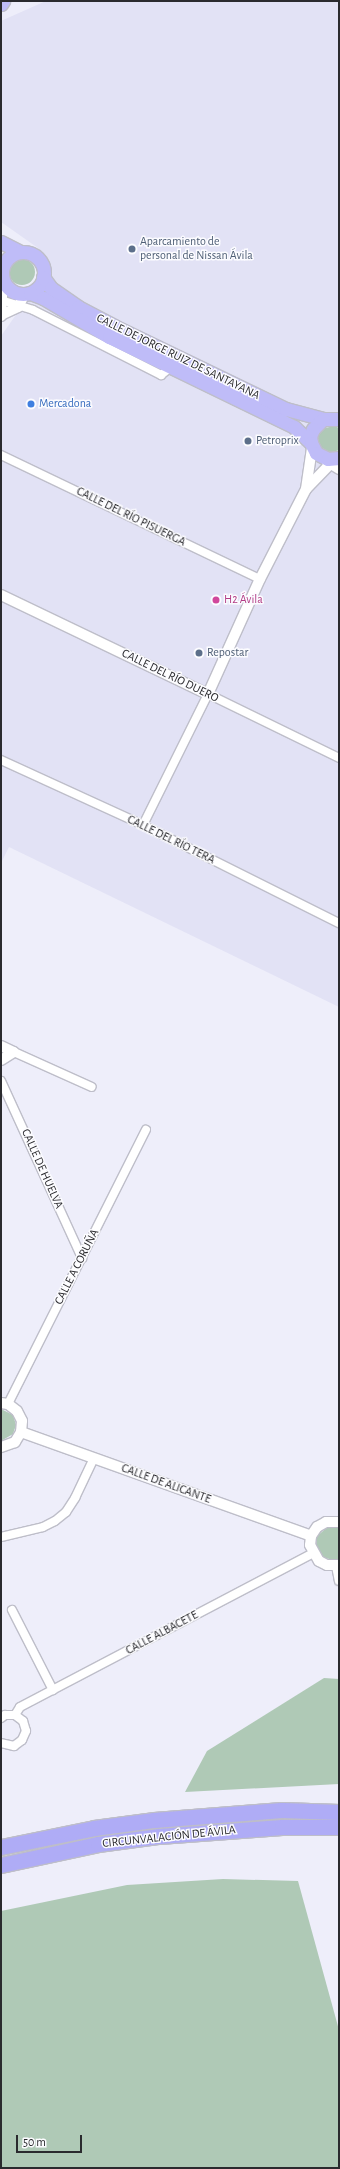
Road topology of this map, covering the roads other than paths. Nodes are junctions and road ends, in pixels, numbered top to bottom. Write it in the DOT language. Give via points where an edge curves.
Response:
graph roads {
  1 [pos="3,1"];
  2 [pos="1,4"];
  3 [pos="1,242"];
  4 [pos="21,252"];
  5 [pos="2,274"];
  6 [pos="43,277"];
  7 [pos="27,294"];
  8 [pos="4,301"];
  9 [pos="18,307"];
  10 [pos="1,316"];
  11 [pos="171,367"];
  12 [pos="323,419"];
  13 [pos="339,419"];
  14 [pos="311,445"];
  15 [pos="1,455"];
  16 [pos="333,462"];
  17 [pos="306,489"];
  18 [pos="260,579"];
  19 [pos="1,595"];
  20 [pos="208,694"];
  21 [pos="339,758"];
  22 [pos="1,760"];
  23 [pos="143,826"];
  24 [pos="339,923"];
  25 [pos="1,1046"];
  26 [pos="14,1052"];
  27 [pos="1,1060"];
  28 [pos="1,1081"];
  29 [pos="92,1087"];
  30 [pos="146,1130"];
  31 [pos="82,1258"];
  32 [pos="5,1404"];
  33 [pos="21,1432"];
  34 [pos="1,1447"];
  35 [pos="94,1458"];
  36 [pos="339,1522"];
  37 [pos="311,1536"];
  38 [pos="1,1537"];
  39 [pos="312,1554"];
  40 [pos="338,1565"];
  41 [pos="339,1581"];
  42 [pos="12,1610"];
  43 [pos="53,1690"];
  44 [pos="15,1715"];
  45 [pos="1,1718"];
  46 [pos="1,1743"];
  47 [pos="339,1812"];
  48 [pos="339,1827"];
  49 [pos="1,1847"];
  50 [pos="1,1865"];
  1 -- 2 [label="highway"];
  3 -- 4 [label="highway, CALLE DE JORGE RUIZ DE SANTAYANA"];
  4 -- 5 [label="highway" via="10,256"];
  4 -- 6 [label="highway, CALLE DE JORGE RUIZ DE SANTAYANA" via="39,260"];
  5 -- 7 [label="highway, CALLE DE JORGE RUIZ DE SANTAYANA" via="11,291"];
  5 -- 8 [label="street"];
  6 -- 7 [label="highway" via="36,289"];
  6 -- 12 [label="highway, CALLE DE JORGE RUIZ DE SANTAYANA" via="51,288 78,307 114,326 286,409"];
  7 -- 9 [label="street"];
  7 -- 11 [label="highway, CALLE DE JORGE RUIZ DE SANTAYANA" via="43,298 109,337"];
  8 -- 9 [label="street, CALLE DE JORGE RUIZ DE SANTAYANA"];
  8 -- 10 [label="street"];
  9 -- 10 [label="street"];
  9 -- 11 [label="street, CALLE DE JORGE RUIZ DE SANTAYANA" via="33,310 161,375"];
  11 -- 14 [label="highway, CALLE DE JORGE RUIZ DE SANTAYANA" via="289,425"];
  12 -- 13 [label="highway, CALLE DE JORGE RUIZ DE SANTAYANA"];
  12 -- 14 [label="highway" via="313,429"];
  14 -- 16 [label="highway, CALLE DE JORGE RUIZ DE SANTAYANA"];
  14 -- 17 [label="street"];
  15 -- 18 [label="street, CALLE DEL RÍO PISUERGA"];
  16 -- 17 [label="street"];
  17 -- 18 [label="street"];
  18 -- 20 [label="street"];
  19 -- 20 [label="street, CALLE DEL RÍO DUERO"];
  20 -- 21 [label="street, CALLE DEL RÍO DUERO"];
  20 -- 23 [label="street"];
  22 -- 23 [label="street, CALLE DEL RÍO TERA"];
  23 -- 24 [label="street, CALLE DEL RÍO TERA"];
  25 -- 26 [label="street"];
  26 -- 27 [label="street"];
  26 -- 29 [label="street"];
  28 -- 31 [label="street, CALLE DE HUELVA"];
  30 -- 31 [label="street, CALLE A CORUÑA"];
  31 -- 32 [label="street, CALLE A CORUÑA"];
  32 -- 33 [label="street" via="17,1411 22,1421"];
  33 -- 34 [label="street" via="15,1442"];
  33 -- 35 [label="street, CALLE DE ALICANTE"];
  35 -- 37 [label="street, CALLE DE ALICANTE"];
  35 -- 38 [label="street" via="75,1498 60,1517 43,1527"];
  36 -- 37 [label="street" via="326,1522 317,1527"];
  37 -- 39 [label="street"];
  39 -- 40 [label="street" via="319,1561"];
  39 -- 43 [label="street, CALLE ALBACETE"];
  40 -- 41 [label="street"];
  42 -- 43 [label="street"];
  43 -- 44 [label="street, CALLE ALBACETE" via="20,1707"];
  44 -- 45 [label="street"];
  44 -- 46 [label="street" via="23,1722 26,1731 22,1740 14,1746"];
  47 -- 49 [label="highway, CIRCUNVALACIÓN DE ÁVILA" via="282,1810 154,1820 94,1828"];
  48 -- 50 [label="highway, CIRCUNVALACIÓN DE ÁVILA" via="274,1828 159,1836 98,1844"];
}
